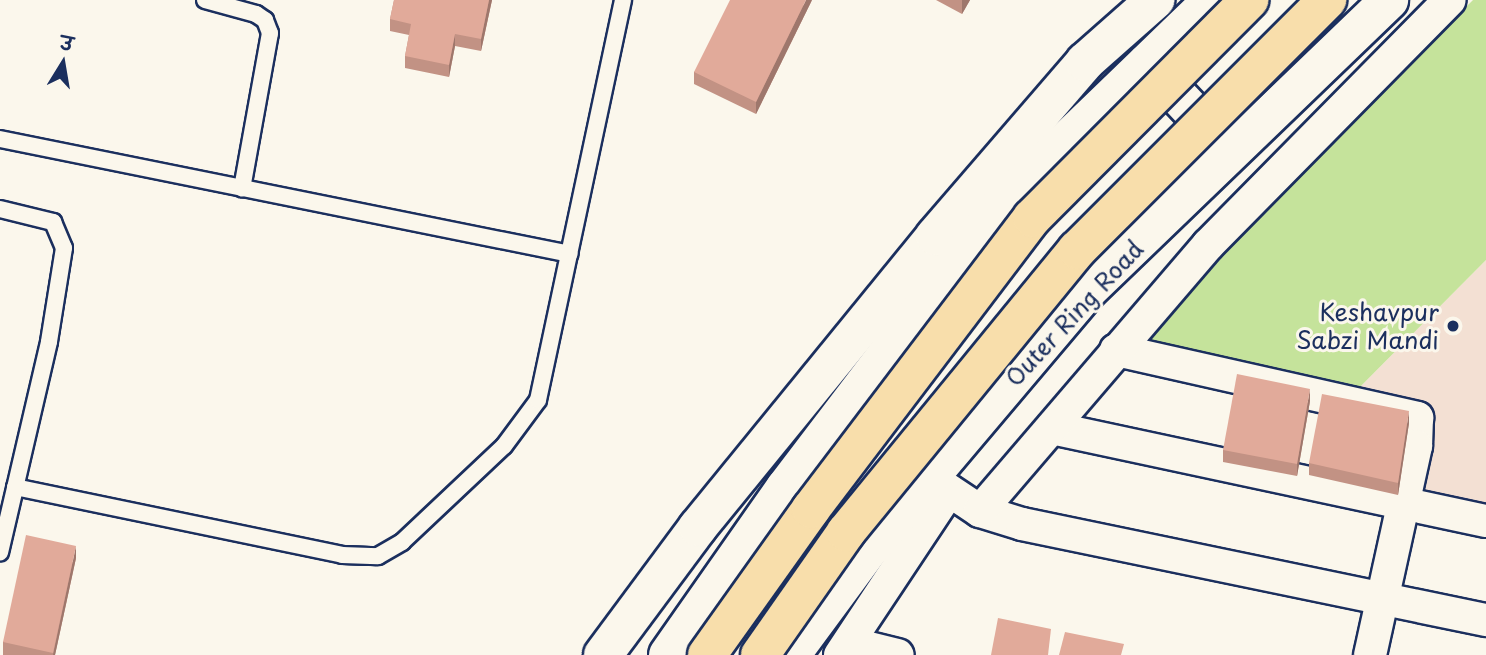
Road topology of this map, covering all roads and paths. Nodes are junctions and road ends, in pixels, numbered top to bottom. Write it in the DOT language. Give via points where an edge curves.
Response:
graph roads {
  1 [pos="205,0"];
  2 [pos="623,0"];
  3 [pos="1155,0"];
  4 [pos="1212,0"];
  5 [pos="1249,0"];
  6 [pos="1327,0"];
  7 [pos="1389,0"];
  8 [pos="1450,0"];
  9 [pos="1147,63"];
  10 [pos="0,139"];
  11 [pos="1231,152"];
  12 [pos="242,188"];
  13 [pos="0,209"];
  14 [pos="570,254"];
  15 [pos="1116,351"];
  16 [pos="1052,428"];
  17 [pos="939,484"];
  18 [pos="15,488"];
  19 [pos="1403,504"];
  20 [pos="980,511"];
  21 [pos="1486,521"];
  22 [pos="0,552"];
  23 [pos="1383,598"];
  24 [pos="1486,620"];
  25 [pos="845,649"];
  26 [pos="603,655"];
  27 [pos="668,655"];
  28 [pos="707,655"];
  29 [pos="760,655"];
  30 [pos="791,655"];
  31 [pos="898,655"];
  32 [pos="1370,655"];
  1 -- 12 [label="lane" via="256,14 265,20 270,33"];
  2 -- 14 [label="lane"];
  3 -- 26 [label="street" via="1084,62 935,236 698,527"];
  4 -- 9 [label="street"];
  5 -- 28 [label="main road, bridge" via="1032,218 819,498"];
  6 -- 29 [label="main road, Outer Ring Road, bridge" via="1077,250 846,532"];
  7 -- 11 [label="street, Outer Ring Road"];
  8 -- 15 [label="street" via="1208,245"];
  9 -- 11 [label="street"];
  9 -- 27 [label="street" via="1004,201 785,488"];
  10 -- 12 [label="lane"];
  11 -- 17 [label="street, Outer Ring Road" via="1088,290"];
  12 -- 14 [label="lane"];
  13 -- 18 [label="lane" via="53,222 64,248 63,273"];
  14 -- 18 [label="lane" via="545,375 527,419 402,542 378,556 342,555"];
  15 -- 16 [label="street"];
  15 -- 19 [label="street" via="1417,418 1420,424"];
  16 -- 19 [label="street"];
  16 -- 20 [label="street"];
  17 -- 20 [label="street"];
  17 -- 25 [label="street"];
  17 -- 30 [label="street, Outer Ring Road"];
  18 -- 22 [label="lane"];
  19 -- 21 [label="street"];
  19 -- 23 [label="street"];
  20 -- 23 [label="street" via="1022,524"];
  23 -- 24 [label="street"];
  23 -- 32 [label="street"];
  25 -- 31 [label="street"];
}
